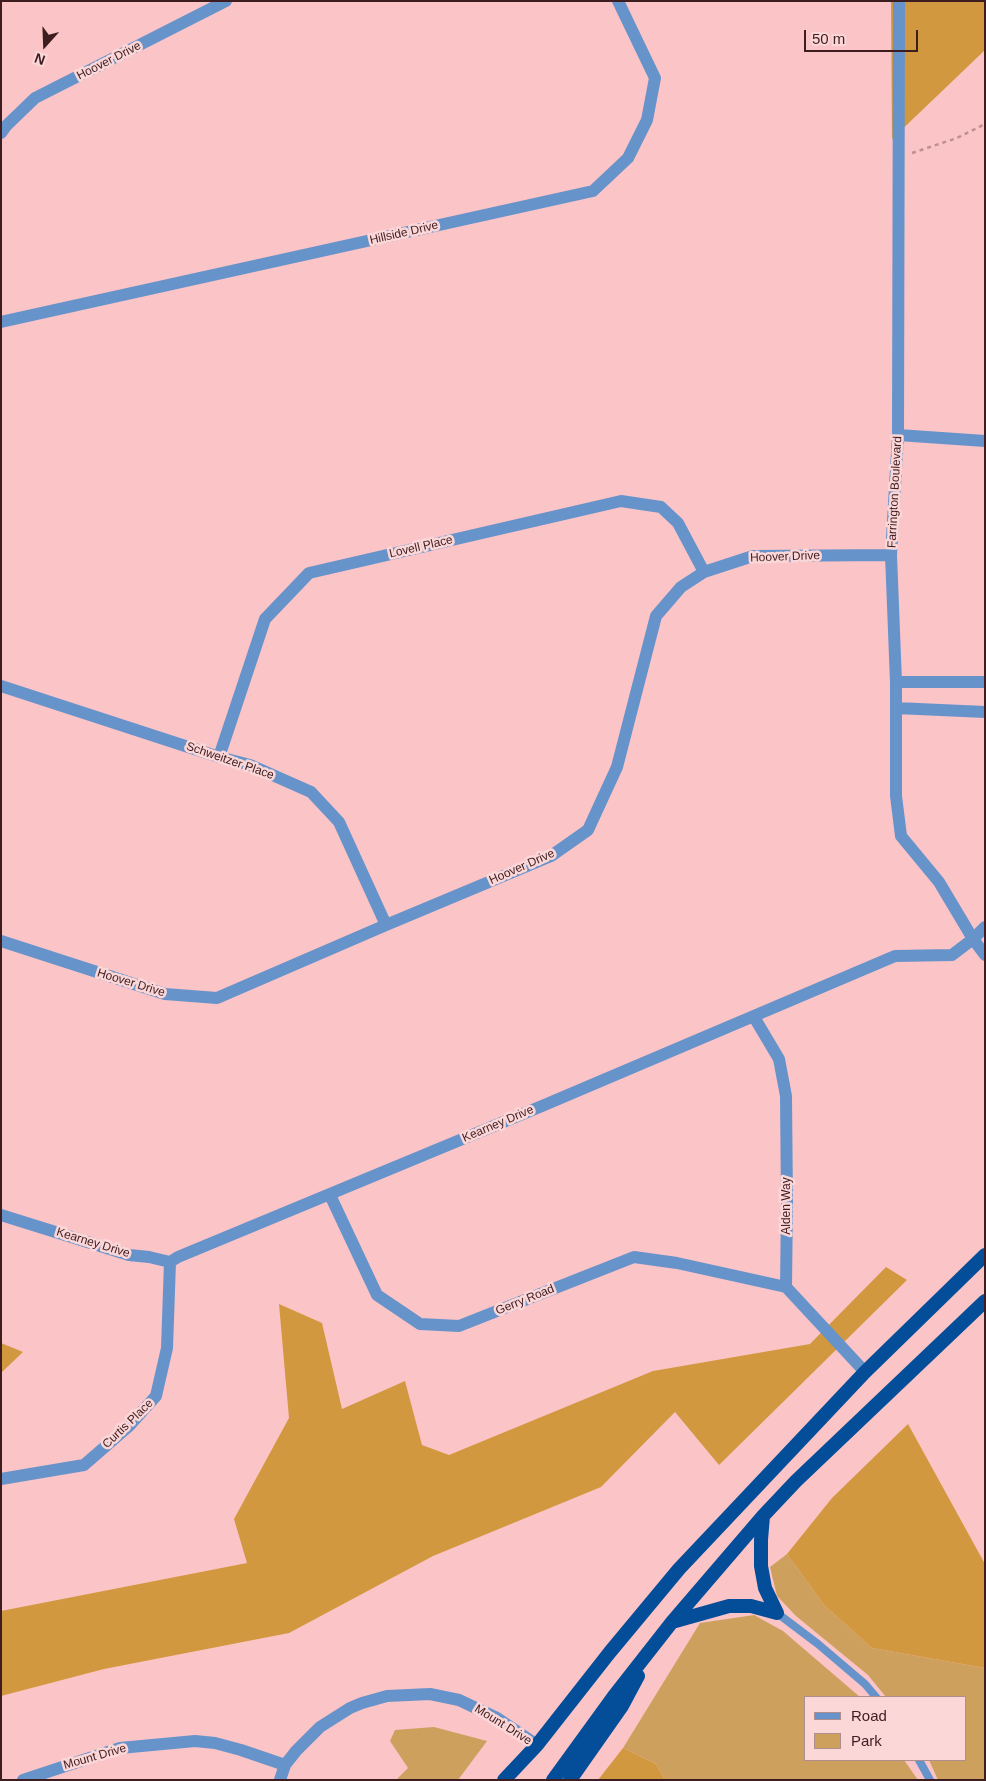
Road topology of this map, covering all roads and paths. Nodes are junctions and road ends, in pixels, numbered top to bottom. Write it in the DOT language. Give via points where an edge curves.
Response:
graph roads {
  1 [pos="226,1"];
  2 [pos="618,1"];
  3 [pos="900,1"];
  4 [pos="985,124"];
  5 [pos="1,133"];
  6 [pos="899,157"];
  7 [pos="1,322"];
  8 [pos="898,435"];
  9 [pos="985,441"];
  10 [pos="891,555"];
  11 [pos="704,572"];
  12 [pos="896,682"];
  13 [pos="985,682"];
  14 [pos="1,686"];
  15 [pos="896,708"];
  16 [pos="985,712"];
  17 [pos="219,757"];
  18 [pos="386,925"];
  19 [pos="985,927"];
  20 [pos="973,939"];
  21 [pos="1,941"];
  22 [pos="985,955"];
  23 [pos="754,1017"];
  24 [pos="330,1195"];
  25 [pos="1,1215"];
  26 [pos="985,1255"];
  27 [pos="170,1262"];
  28 [pos="786,1287"];
  29 [pos="985,1301"];
  30 [pos="865,1372"];
  31 [pos="1,1479"];
  32 [pos="763,1516"];
  33 [pos="776,1613"];
  34 [pos="672,1622"];
  35 [pos="658,1640"];
  36 [pos="875,1696"];
  37 [pos="537,1745"];
  38 [pos="920,1761"];
  39 [pos="286,1766"];
  40 [pos="23,1780"];
  41 [pos="280,1780"];
  42 [pos="504,1780"];
  43 [pos="516,1780"];
  44 [pos="553,1780"];
  45 [pos="570,1780"];
  46 [pos="930,1780"];
  1 -- 5 [label="street, Hoover Drive" via="35,98"];
  2 -- 7 [label="street, Hillside Drive" via="655,78 647,120 628,158 593,190"];
  3 -- 6 [label="street, Farrington Boulevard"];
  4 -- 6 [label="path" via="957,138"];
  6 -- 8 [label="street, Farrington Boulevard"];
  8 -- 9 [label="street"];
  8 -- 10 [label="street, Farrington Boulevard"];
  10 -- 11 [label="street, Hoover Drive" via="753,556"];
  10 -- 12 [label="street, Farrington Boulevard"];
  11 -- 17 [label="street, Lovell Place" via="678,523 662,507 621,502 310,573 265,619"];
  11 -- 18 [label="street, Hoover Drive" via="682,587 656,616 617,767 588,830 551,856"];
  12 -- 13 [label="street"];
  12 -- 15 [label="street, Farrington Boulevard"];
  14 -- 17 [label="street, Schweitzer Place"];
  15 -- 16 [label="street"];
  15 -- 20 [label="street, Farrington Boulevard" via="896,796 901,836 939,882"];
  17 -- 18 [label="street, Schweitzer Place" via="250,765 311,792 339,822"];
  18 -- 21 [label="street, Hoover Drive" via="217,998 165,994"];
  19 -- 20 [label="street, Kearney Drive"];
  20 -- 22 [label="street, Farrington Boulevard"];
  20 -- 23 [label="street, Kearney Drive" via="952,955 895,956"];
  23 -- 24 [label="street, Kearney Drive"];
  23 -- 28 [label="street, Alden Way" via="780,1059 786,1096"];
  24 -- 27 [label="street, Kearney Drive"];
  24 -- 28 [label="street, Gerry Road" via="377,1295 420,1324 459,1326 634,1257"];
  25 -- 27 [label="street, Kearney Drive" via="129,1256"];
  26 -- 30 [label="highway"];
  27 -- 31 [label="street, Curtis Place" via="167,1348 156,1396 129,1426 84,1465"];
  28 -- 30 [label="street"];
  29 -- 32 [label="highway" via="802,1474"];
  30 -- 37 [label="highway" via="679,1569"];
  32 -- 33 [label="highway" via="761,1566 765,1588"];
  32 -- 34 [label="highway"];
  33 -- 34 [label="highway" via="752,1606 729,1606"];
  33 -- 36 [label="lane" via="845,1667"];
  34 -- 35 [label="highway"];
  35 -- 44 [label="highway"];
  35 -- 45 [label="highway" via="622,1706"];
  37 -- 39 [label="street, Mount Drive" via="497,1718 459,1700 430,1694 402,1695 374,1699 339,1714 312,1734"];
  37 -- 42 [label="highway"];
  37 -- 43 [label="highway"];
  38 -- 46 [label="lane"];
  39 -- 40 [label="street, Mount Drive" via="215,1743 180,1742 120,1748"];
  39 -- 41 [label="street, Mount Drive"];
}
